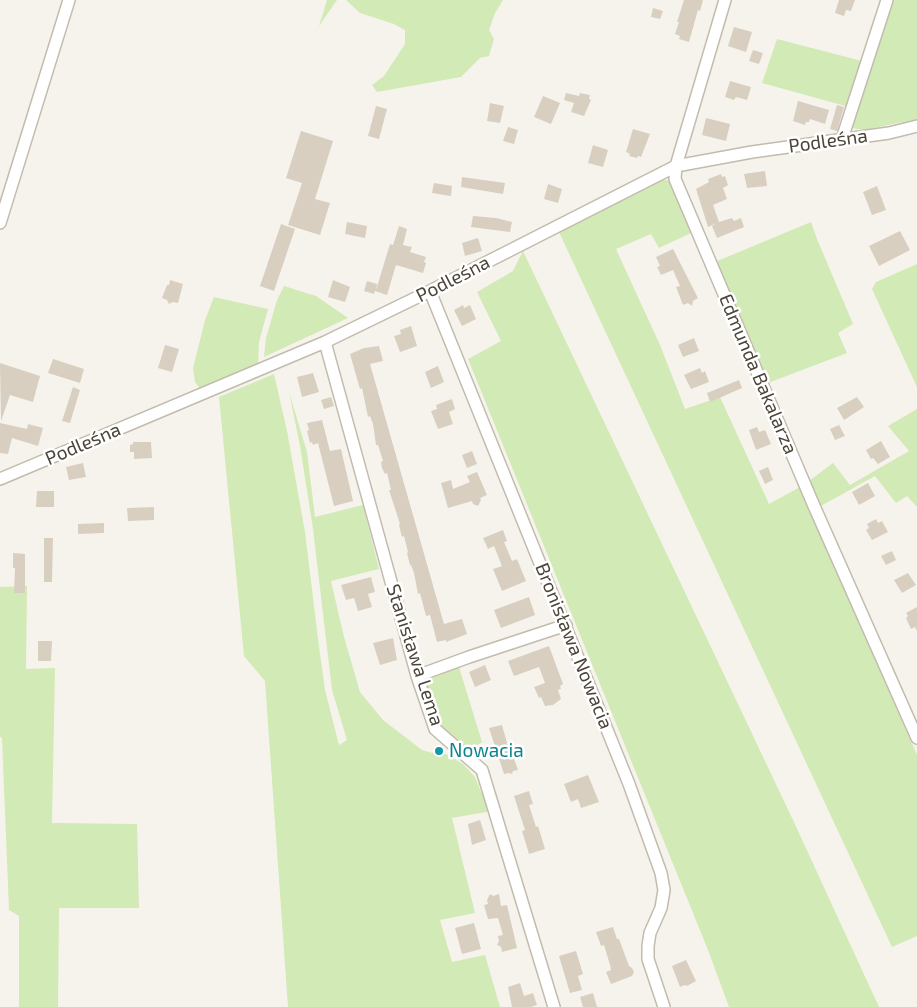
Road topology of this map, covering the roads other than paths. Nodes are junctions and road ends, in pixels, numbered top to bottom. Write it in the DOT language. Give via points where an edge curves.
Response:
graph roads {
  1 [pos="69,0"];
  2 [pos="725,0"];
  3 [pos="888,0"];
  4 [pos="917,126"];
  5 [pos="842,139"];
  6 [pos="676,166"];
  7 [pos="0,223"];
  8 [pos="430,291"];
  9 [pos="325,342"];
  10 [pos="0,479"];
  11 [pos="566,625"];
  12 [pos="418,676"];
  13 [pos="917,738"];
  14 [pos="554,1007"];
  15 [pos="664,1007"];
  1 -- 7 [label="street"];
  2 -- 6 [label="street, Edmunda Bakalarza"];
  3 -- 5 [label="street"];
  4 -- 5 [label="street, Podleśna"];
  5 -- 6 [label="street, Podleśna"];
  6 -- 8 [label="street, Podleśna"];
  6 -- 13 [label="street, Edmunda Bakalarza" via="675,179 704,249"];
  8 -- 9 [label="street, Podleśna"];
  8 -- 11 [label="street, Bronisława Nowacia"];
  9 -- 10 [label="street, Podleśna"];
  9 -- 12 [label="street, Stanisława Lema"];
  11 -- 12 [label="street"];
  11 -- 15 [label="street, Bronisława Nowacia" via="661,873 664,890 650,932 648,959"];
  12 -- 14 [label="street, Stanisława Lema" via="435,729 482,770"];
}
